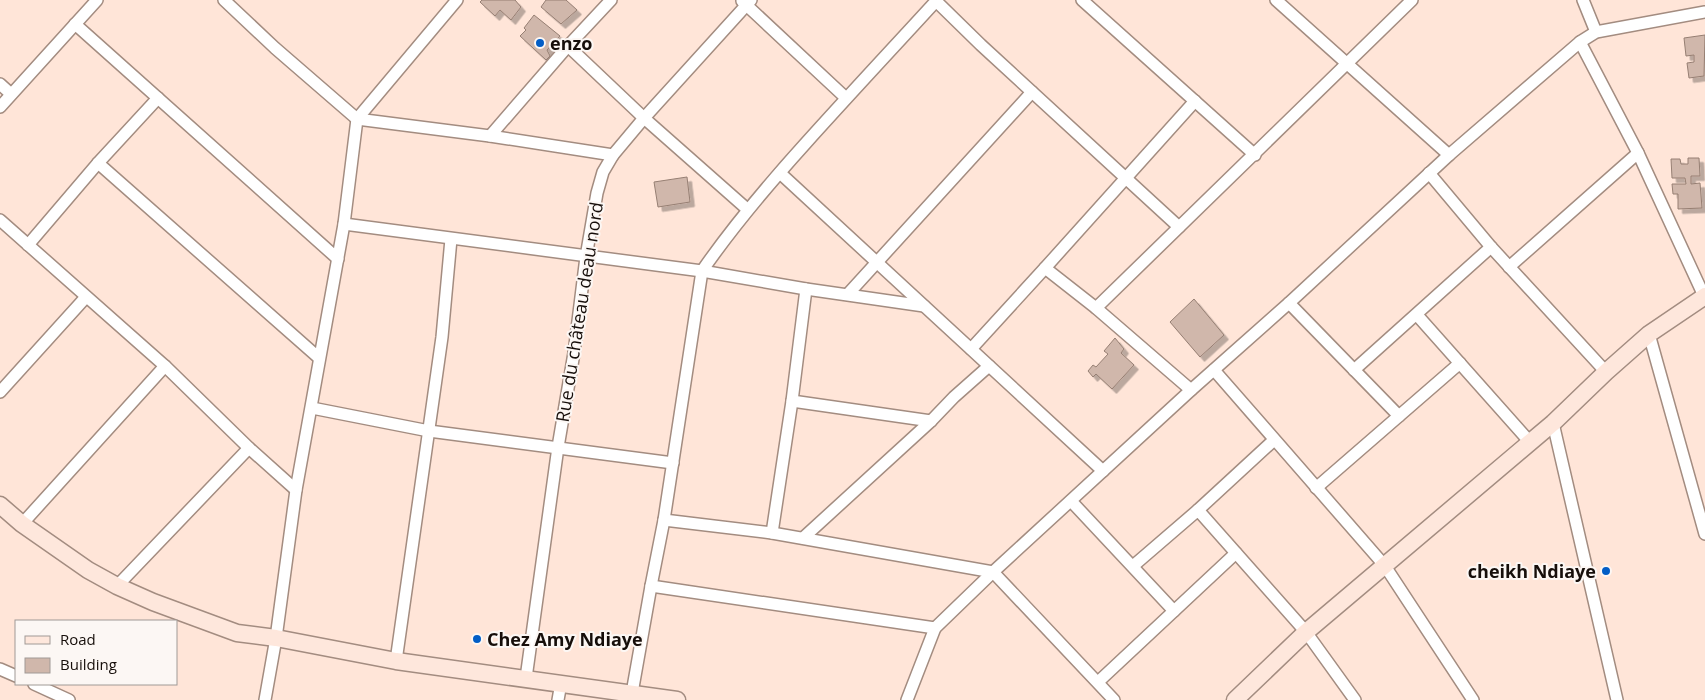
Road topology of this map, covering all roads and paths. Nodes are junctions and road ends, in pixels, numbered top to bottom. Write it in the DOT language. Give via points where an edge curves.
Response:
graph roads {
  1 [pos="96,0"];
  2 [pos="224,0"];
  3 [pos="457,0"];
  4 [pos="611,0"];
  5 [pos="937,0"];
  6 [pos="1082,0"];
  7 [pos="1276,0"];
  8 [pos="1412,0"];
  9 [pos="1583,0"];
  10 [pos="746,2"];
  11 [pos="1705,12"];
  12 [pos="75,24"];
  13 [pos="1596,32"];
  14 [pos="1580,42"];
  15 [pos="568,46"];
  16 [pos="1347,63"];
  17 [pos="0,84"];
  18 [pos="1032,92"];
  19 [pos="11,94"];
  20 [pos="158,98"];
  21 [pos="846,98"];
  22 [pos="1195,101"];
  23 [pos="0,107"];
  24 [pos="644,118"];
  25 [pos="357,119"];
  26 [pos="490,136"];
  27 [pos="1638,153"];
  28 [pos="1255,154"];
  29 [pos="1449,154"];
  30 [pos="613,156"];
  31 [pos="98,163"];
  32 [pos="780,173"];
  33 [pos="1429,173"];
  34 [pos="1126,179"];
  35 [pos="747,209"];
  36 [pos="0,220"];
  37 [pos="344,224"];
  38 [pos="1179,227"];
  39 [pos="451,239"];
  40 [pos="28,245"];
  41 [pos="1491,248"];
  42 [pos="586,257"];
  43 [pos="338,259"];
  44 [pos="877,264"];
  45 [pos="1509,267"];
  46 [pos="1045,268"];
  47 [pos="702,272"];
  48 [pos="806,289"];
  49 [pos="848,294"];
  50 [pos="1705,296"];
  51 [pos="86,297"];
  52 [pos="1289,303"];
  53 [pos="924,306"];
  54 [pos="1096,308"];
  55 [pos="1417,315"];
  56 [pos="1649,334"];
  57 [pos="971,349"];
  58 [pos="319,358"];
  59 [pos="1460,364"];
  60 [pos="165,366"];
  61 [pos="989,366"];
  62 [pos="1214,370"];
  63 [pos="1354,370"];
  64 [pos="1606,372"];
  65 [pos="1,388"];
  66 [pos="1191,390"];
  67 [pos="792,401"];
  68 [pos="312,408"];
  69 [pos="1399,416"];
  70 [pos="931,421"];
  71 [pos="1553,423"];
  72 [pos="429,431"];
  73 [pos="1274,440"];
  74 [pos="1529,441"];
  75 [pos="558,447"];
  76 [pos="249,448"];
  77 [pos="672,463"];
  78 [pos="1103,471"];
  79 [pos="1316,488"];
  80 [pos="296,490"];
  81 [pos="1071,501"];
  82 [pos="0,505"];
  83 [pos="1198,510"];
  84 [pos="664,520"];
  85 [pos="1704,521"];
  86 [pos="22,524"];
  87 [pos="772,533"];
  88 [pos="1705,534"];
  89 [pos="803,538"];
  90 [pos="1236,553"];
  91 [pos="1133,566"];
  92 [pos="1385,566"];
  93 [pos="993,572"];
  94 [pos="117,586"];
  95 [pos="650,586"];
  96 [pos="1174,611"];
  97 [pos="935,628"];
  98 [pos="1306,632"];
  99 [pos="276,638"];
  100 [pos="396,660"];
  101 [pos="0,669"];
  102 [pos="15,676"];
  103 [pos="526,678"];
  104 [pos="1098,682"];
  105 [pos="561,683"];
  106 [pos="35,685"];
  107 [pos="632,693"];
  108 [pos="49,696"];
  109 [pos="69,700"];
  110 [pos="264,700"];
  111 [pos="558,700"];
  112 [pos="677,700"];
  113 [pos="907,700"];
  114 [pos="1114,700"];
  115 [pos="1235,700"];
  116 [pos="1354,700"];
  117 [pos="1473,700"];
  118 [pos="1618,700"];
  1 -- 12 [label="street"];
  2 -- 25 [label="street"];
  3 -- 25 [label="street"];
  4 -- 15 [label="street"];
  5 -- 18 [label="street"];
  5 -- 21 [label="street"];
  6 -- 22 [label="street"];
  7 -- 16 [label="street"];
  8 -- 16 [label="street"];
  9 -- 13 [label="street"];
  10 -- 21 [label="street"];
  10 -- 24 [label="street, Rue du château deau nord"];
  11 -- 13 [label="street"];
  12 -- 19 [label="street"];
  12 -- 20 [label="street"];
  13 -- 14 [label="street"];
  14 -- 27 [label="street"];
  14 -- 29 [label="street"];
  15 -- 24 [label="street"];
  15 -- 26 [label="street"];
  16 -- 28 [label="street"];
  16 -- 29 [label="street"];
  17 -- 19 [label="street"];
  18 -- 34 [label="street"];
  18 -- 44 [label="street"];
  19 -- 23 [label="street"];
  20 -- 31 [label="street"];
  20 -- 43 [label="street"];
  21 -- 32 [label="street"];
  22 -- 28 [label="street"];
  22 -- 34 [label="street"];
  24 -- 30 [label="street, Rue du château deau nord"];
  24 -- 35 [label="street"];
  25 -- 26 [label="street"];
  25 -- 37 [label="street"];
  26 -- 30 [label="street"];
  27 -- 45 [label="street"];
  27 -- 50 [label="street"];
  28 -- 38 [label="street"];
  29 -- 33 [label="street"];
  30 -- 42 [label="street, Rue du château deau nord" via="603,172 597,193"];
  31 -- 40 [label="street"];
  31 -- 58 [label="street"];
  32 -- 35 [label="street"];
  32 -- 44 [label="street"];
  33 -- 41 [label="street"];
  33 -- 52 [label="street"];
  34 -- 38 [label="street"];
  34 -- 46 [label="street"];
  35 -- 47 [label="street"];
  36 -- 40 [label="street"];
  37 -- 39 [label="street"];
  37 -- 43 [label="street"];
  38 -- 54 [label="street"];
  39 -- 42 [label="street"];
  39 -- 72 [label="street"];
  40 -- 51 [label="street"];
  41 -- 45 [label="street"];
  41 -- 55 [label="street"];
  42 -- 47 [label="street"];
  42 -- 75 [label="street, Rue du château deau nord"];
  43 -- 58 [label="street"];
  44 -- 49 [label="street"];
  44 -- 53 [label="street"];
  45 -- 64 [label="street"];
  46 -- 54 [label="street"];
  46 -- 57 [label="street"];
  47 -- 48 [label="street"];
  47 -- 77 [label="street"];
  48 -- 49 [label="street"];
  48 -- 67 [label="street"];
  49 -- 53 [label="street"];
  50 -- 56 [label="main road"];
  51 -- 60 [label="street"];
  51 -- 65 [label="street"];
  52 -- 62 [label="street"];
  52 -- 63 [label="street"];
  53 -- 57 [label="street"];
  54 -- 66 [label="street"];
  55 -- 59 [label="street"];
  55 -- 63 [label="street"];
  56 -- 64 [label="main road"];
  56 -- 85 [label="street"];
  57 -- 61 [label="street"];
  58 -- 68 [label="street"];
  59 -- 69 [label="street"];
  59 -- 74 [label="street"];
  60 -- 76 [label="street"];
  60 -- 86 [label="street"];
  61 -- 70 [label="street"];
  61 -- 78 [label="street"];
  62 -- 66 [label="street"];
  62 -- 73 [label="street"];
  63 -- 69 [label="street"];
  64 -- 71 [label="main road"];
  66 -- 78 [label="street"];
  67 -- 70 [label="street"];
  67 -- 87 [label="street"];
  68 -- 72 [label="street"];
  68 -- 80 [label="street"];
  69 -- 79 [label="street"];
  70 -- 89 [label="street"];
  71 -- 74 [label="main road"];
  71 -- 118 [label="street"];
  72 -- 75 [label="street"];
  72 -- 100 [label="street"];
  73 -- 79 [label="street"];
  73 -- 83 [label="street"];
  74 -- 92 [label="main road"];
  75 -- 77 [label="street"];
  75 -- 103 [label="street, Rue du château deau nord"];
  76 -- 80 [label="street"];
  76 -- 94 [label="street"];
  77 -- 84 [label="street"];
  78 -- 81 [label="street"];
  79 -- 92 [label="street"];
  80 -- 99 [label="street"];
  81 -- 91 [label="street"];
  81 -- 93 [label="street"];
  82 -- 86 [label="main road"];
  83 -- 90 [label="street"];
  83 -- 91 [label="street"];
  84 -- 87 [label="street"];
  84 -- 95 [label="street"];
  85 -- 88 [label="street"];
  86 -- 94 [label="main road"];
  87 -- 89 [label="street"];
  89 -- 93 [label="street"];
  90 -- 96 [label="street"];
  90 -- 98 [label="street"];
  91 -- 96 [label="street"];
  92 -- 98 [label="main road"];
  92 -- 117 [label="street"];
  93 -- 97 [label="street"];
  93 -- 104 [label="street"];
  94 -- 99 [label="main road" via="237,633"];
  95 -- 97 [label="street"];
  95 -- 107 [label="street"];
  96 -- 104 [label="street"];
  97 -- 113 [label="street"];
  98 -- 115 [label="main road"];
  98 -- 116 [label="street"];
  99 -- 100 [label="main road"];
  99 -- 110 [label="street"];
  100 -- 103 [label="main road"];
  101 -- 102 [label="street"];
  103 -- 105 [label="main road"];
  104 -- 114 [label="street"];
  105 -- 107 [label="main road"];
  105 -- 111 [label="street"];
  106 -- 108 [label="street"];
  107 -- 112 [label="main road"];
  108 -- 109 [label="street"];
}
